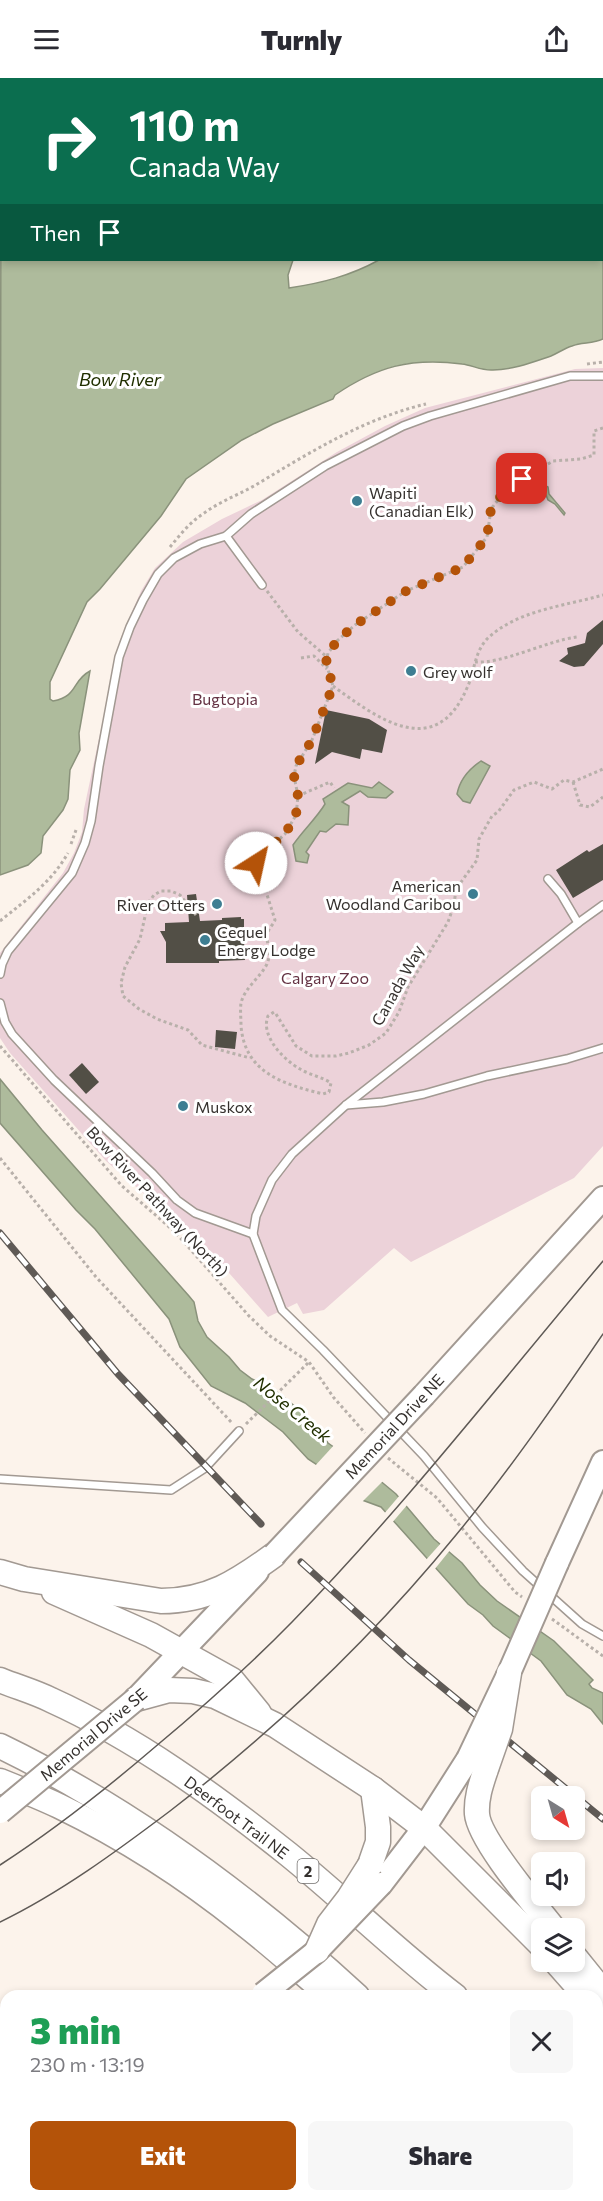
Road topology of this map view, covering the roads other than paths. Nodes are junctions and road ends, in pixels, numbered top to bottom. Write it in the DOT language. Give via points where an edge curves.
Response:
graph roads {
  1 [pos="603,376"];
  2 [pos="226,536"];
  3 [pos="262,585"];
  4 [pos="548,879"];
  5 [pos="603,905"];
  6 [pos="578,922"];
  7 [pos="0,974"];
  8 [pos="0,1003"];
  9 [pos="603,1048"];
  10 [pos="346,1106"];
  11 [pos="603,1198"];
  12 [pos="253,1234"];
  13 [pos="239,1431"];
  14 [pos="603,1462"];
  15 [pos="0,1479"];
  16 [pos="274,1555"];
  17 [pos="0,1572"];
  18 [pos="24,1579"];
  19 [pos="603,1636"];
  20 [pos="182,1652"];
  21 [pos="509,1673"];
  22 [pos="0,1680"];
  23 [pos="136,1699"];
  24 [pos="264,1719"];
  25 [pos="0,1746"];
  26 [pos="477,1764"];
  27 [pos="0,1781"];
  28 [pos="373,1789"];
  29 [pos="0,1812"];
  30 [pos="424,1828"];
  31 [pos="376,1875"];
  32 [pos="545,1918"];
  33 [pos="531,1935"];
  34 [pos="317,1951"];
  35 [pos="585,1970"];
  36 [pos="565,1972"];
  37 [pos="268,1990"];
  38 [pos="323,1990"];
  39 [pos="350,1990"];
  40 [pos="448,1990"];
  41 [pos="581,1990"];
  42 [pos="601,1990"];
  1 -- 2 [label="lane" via="570,376 403,426 326,466 251,514"];
  2 -- 3 [label="lane"];
  2 -- 7 [label="lane" via="174,558 158,574 143,600 120,657 85,843 72,873 8,951"];
  4 -- 6 [label="lane"];
  5 -- 6 [label="lane"];
  6 -- 10 [label="lane"];
  8 -- 12 [label="lane" via="12,1034 177,1200 195,1213"];
  9 -- 10 [label="lane" via="424,1094"];
  10 -- 12 [label="lane" via="292,1154 272,1180 256,1216"];
  11 -- 16 [label="highway, Memorial Drive NE, bridge"];
  12 -- 19 [label="lane" via="282,1310 424,1456 523,1571 582,1624"];
  13 -- 15 [label="lane" via="205,1468 171,1490"];
  14 -- 21 [label="highway, bridge"];
  16 -- 18 [label="highway" via="216,1592 181,1601"];
  16 -- 20 [label="highway, Memorial Drive NE"];
  17 -- 18 [label="highway"];
  18 -- 20 [label="highway"];
  20 -- 23 [label="highway, Memorial Drive SE"];
  20 -- 24 [label="highway" via="232,1680"];
  21 -- 26 [label="highway, bridge" via="500,1729"];
  22 -- 40 [label="highway, Deerfoot Trail NE / 2" via="50,1699 153,1756 205,1791 289,1855"];
  23 -- 24 [label="highway" via="169,1690 193,1691 215,1696"];
  23 -- 29 [label="highway, Memorial Drive SE, bridge"];
  24 -- 28 [label="highway"];
  25 -- 39 [label="highway" via="73,1784 168,1844 293,1938"];
  26 -- 30 [label="highway"];
  26 -- 32 [label="highway" via="477,1816 484,1833"];
  27 -- 38 [label="highway" via="85,1820 183,1879 243,1922"];
  28 -- 30 [label="highway"];
  28 -- 31 [label="highway" via="378,1827"];
  30 -- 31 [label="highway"];
  30 -- 33 [label="highway"];
  31 -- 34 [label="highway, bridge" via="349,1898 329,1924"];
  34 -- 37 [label="highway, bridge"];
  35 -- 42 [label="highway"];
  36 -- 41 [label="highway"];
}
